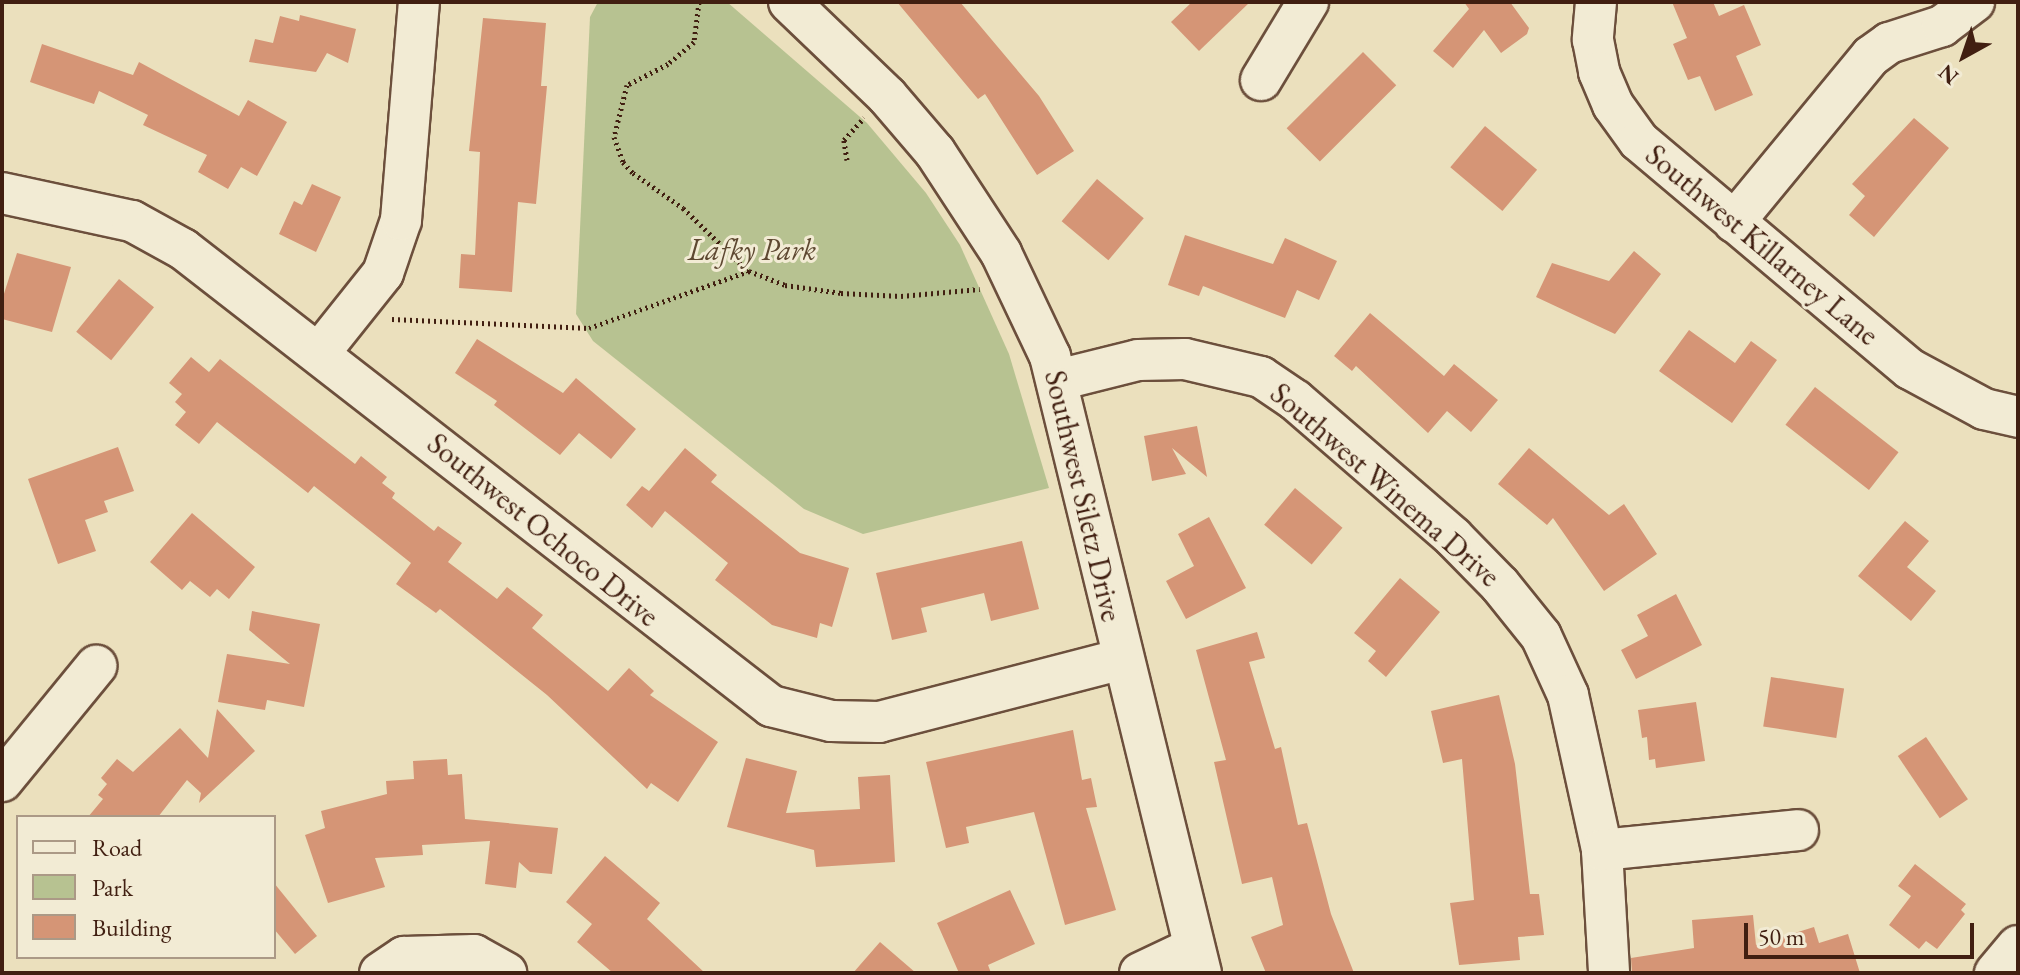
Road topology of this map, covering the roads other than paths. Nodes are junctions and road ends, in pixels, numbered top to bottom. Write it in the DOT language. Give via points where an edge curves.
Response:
graph roads {
  1 [pos="419,2"];
  2 [pos="789,2"];
  3 [pos="1308,2"];
  4 [pos="1596,2"];
  5 [pos="1974,2"];
  6 [pos="1261,80"];
  7 [pos="2,193"];
  8 [pos="1734,222"];
  9 [pos="320,352"];
  10 [pos="1058,380"];
  11 [pos="2018,417"];
  12 [pos="1122,659"];
  13 [pos="96,666"];
  14 [pos="2,781"];
  15 [pos="1798,830"];
  16 [pos="1602,850"];
  17 [pos="2018,946"];
  18 [pos="1196,961"];
  19 [pos="380,973"];
  20 [pos="506,973"];
  21 [pos="1140,973"];
  22 [pos="1609,973"];
  23 [pos="1995,973"];
  1 -- 9 [label="street" via="401,220 383,273"];
  2 -- 10 [label="street, Southwest Siletz Drive" via="887,96 935,152 1001,253"];
  3 -- 6 [label="street"];
  4 -- 8 [label="street, Southwest Killarney Lane" via="1593,40 1613,105 1666,166"];
  5 -- 8 [label="street" via="1942,26 1889,43 1871,56"];
  7 -- 9 [label="street, Southwest Ochoco Drive" via="132,221 183,249"];
  8 -- 11 [label="street, Southwest Killarney Lane" via="1910,369 1984,409"];
  9 -- 12 [label="street, Southwest Ochoco Drive" via="771,706 831,721 879,722"];
  10 -- 12 [label="street, Southwest Siletz Drive"];
  10 -- 16 [label="street, Southwest Winema Drive" via="1138,360 1185,359 1261,377 1306,409 1453,537 1541,636 1568,695"];
  12 -- 18 [label="street, Southwest Siletz Drive"];
  13 -- 14 [label="street"];
  15 -- 16 [label="street"];
  16 -- 22 [label="street, Southwest Winema Drive"];
  17 -- 23 [label="street"];
  18 -- 21 [label="street"];
  19 -- 20 [label="street" via="404,957 474,955"];
}
